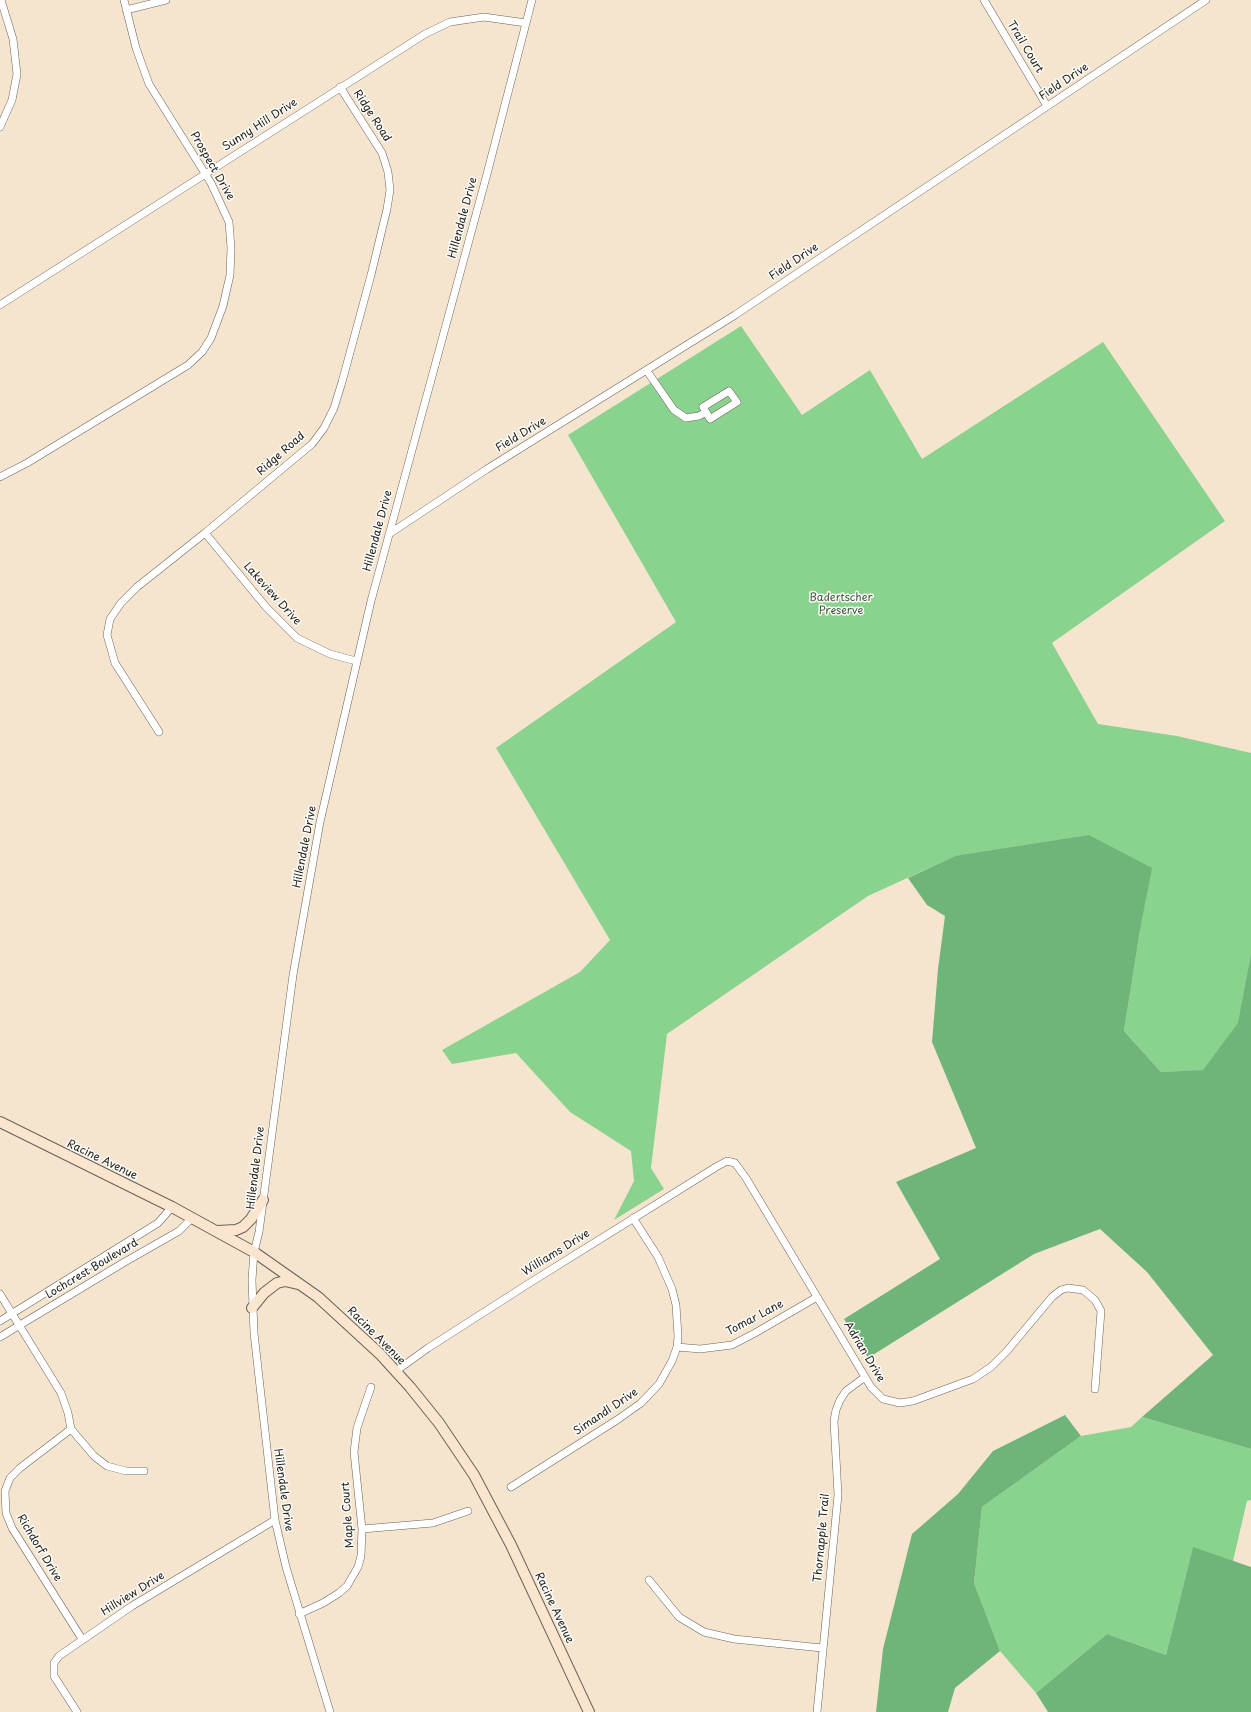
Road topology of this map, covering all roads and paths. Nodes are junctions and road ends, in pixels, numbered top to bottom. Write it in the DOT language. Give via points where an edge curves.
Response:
graph roads {
  1 [pos="1,0"];
  2 [pos="124,0"];
  3 [pos="166,0"];
  4 [pos="532,0"];
  5 [pos="984,0"];
  6 [pos="1206,0"];
  7 [pos="126,10"];
  8 [pos="526,23"];
  9 [pos="340,87"];
  10 [pos="1047,106"];
  11 [pos="0,127"];
  12 [pos="204,173"];
  13 [pos="0,305"];
  14 [pos="647,371"];
  15 [pos="706,412"];
  16 [pos="0,477"];
  17 [pos="205,533"];
  18 [pos="389,534"];
  19 [pos="356,661"];
  20 [pos="159,732"];
  21 [pos="0,1122"];
  22 [pos="731,1161"];
  23 [pos="263,1200"];
  24 [pos="172,1208"];
  25 [pos="192,1218"];
  26 [pos="633,1218"];
  27 [pos="217,1231"];
  28 [pos="254,1252"];
  29 [pos="301,1284"];
  30 [pos="0,1294"];
  31 [pos="817,1297"];
  32 [pos="252,1308"];
  33 [pos="13,1314"];
  34 [pos="0,1322"];
  35 [pos="20,1326"];
  36 [pos="0,1337"];
  37 [pos="677,1347"];
  38 [pos="396,1371"];
  39 [pos="865,1377"];
  40 [pos="371,1387"];
  41 [pos="1095,1389"];
  42 [pos="71,1429"];
  43 [pos="144,1470"];
  44 [pos="511,1487"];
  45 [pos="468,1511"];
  46 [pos="276,1520"];
  47 [pos="362,1529"];
  48 [pos="650,1580"];
  49 [pos="299,1614"];
  50 [pos="82,1639"];
  51 [pos="822,1648"];
  52 [pos="77,1712"];
  53 [pos="330,1712"];
  54 [pos="589,1712"];
  55 [pos="817,1712"];
  1 -- 11 [label="street" via="13,40 17,74 12,100"];
  2 -- 7 [label="street, Prospect Drive"];
  3 -- 7 [label="street"];
  4 -- 8 [label="street, Hillendale Drive"];
  5 -- 10 [label="street, Trail Court"];
  6 -- 10 [label="street, Field Drive"];
  7 -- 12 [label="street, Prospect Drive" via="149,84"];
  8 -- 9 [label="street, Sunny Hill Drive" via="484,17 450,22 425,34"];
  8 -- 18 [label="street, Hillendale Drive"];
  9 -- 12 [label="street, Sunny Hill Drive"];
  9 -- 17 [label="street, Ridge Road" via="382,153 390,190 342,382 334,408 312,444"];
  10 -- 14 [label="street, Field Drive"];
  12 -- 13 [label="street, Sunny Hill Drive"];
  12 -- 16 [label="street, Prospect Drive" via="229,222 231,248 230,274 223,306 211,338 202,352 169,378"];
  14 -- 15 [label="street" via="674,410 686,418"];
  14 -- 18 [label="street, Field Drive" via="487,469"];
  15 -- 15 [label="street" via="703,407 730,391 737,402 710,419"];
  17 -- 19 [label="street, Lakeview Drive" via="266,607 297,638 330,654"];
  17 -- 20 [label="street, Ridge Road" via="128,595 115,611 107,628 115,663"];
  18 -- 19 [label="street, Hillendale Drive"];
  19 -- 23 [label="street, Hillendale Drive" via="320,822 300,929"];
  21 -- 24 [label="main road, Racine Avenue"];
  22 -- 26 [label="street, Williams Drive" via="716,1166"];
  22 -- 31 [label="street, Adrian Drive" via="746,1178"];
  23 -- 27 [label="main road" via="243,1227"];
  23 -- 28 [label="street, Hillendale Drive"];
  24 -- 25 [label="main road, Racine Avenue"];
  24 -- 33 [label="street, Lochcrest Boulevard" via="158,1223"];
  25 -- 27 [label="main road, Racine Avenue"];
  25 -- 35 [label="street, Lochcrest Boulevard" via="179,1231"];
  26 -- 37 [label="street, Simandl Drive" via="658,1257 672,1289 678,1318"];
  26 -- 38 [label="street, Williams Drive"];
  27 -- 28 [label="main road, Racine Avenue"];
  28 -- 29 [label="main road, Racine Avenue"];
  28 -- 32 [label="street, Hillendale Drive"];
  29 -- 32 [label="main road" via="285,1281 277,1283"];
  29 -- 38 [label="main road, Racine Avenue" via="366,1340"];
  30 -- 33 [label="street"];
  31 -- 37 [label="street, Tomar Lane" via="732,1344 700,1350"];
  31 -- 39 [label="street, Adrian Drive"];
  32 -- 46 [label="street, Hillendale Drive" via="257,1373"];
  33 -- 34 [label="street, Lochcrest Boulevard"];
  33 -- 35 [label="street"];
  35 -- 36 [label="street, Lochcrest Boulevard"];
  35 -- 42 [label="street" via="61,1393"];
  37 -- 44 [label="street, Simandl Drive" via="659,1384 641,1403"];
  38 -- 54 [label="main road, Racine Avenue" via="440,1423 474,1475 511,1545"];
  39 -- 41 [label="street, Adrian Drive" via="883,1399 900,1403 963,1384 999,1359 1057,1292 1075,1288 1090,1295 1100,1305"];
  39 -- 51 [label="street, Thornapple Trail" via="846,1391 840,1400 834,1421 838,1495"];
  40 -- 47 [label="street, Maple Court" via="356,1428 354,1452"];
  42 -- 43 [label="street" via="106,1466 126,1472"];
  42 -- 50 [label="street, Richdorf Drive" via="15,1473 7,1484 4,1505 12,1528"];
  45 -- 47 [label="street" via="433,1523"];
  46 -- 49 [label="street, Hillendale Drive"];
  46 -- 50 [label="street, Hillview Drive"];
  47 -- 49 [label="street, Maple Court" via="361,1556 347,1586 332,1598"];
  48 -- 51 [label="street" via="679,1617 704,1632 734,1639"];
  49 -- 53 [label="street, Hillendale Drive"];
  50 -- 52 [label="street, Hillview Drive" via="59,1656 53,1669 58,1685"];
  51 -- 55 [label="street, Thornapple Trail"];
}
